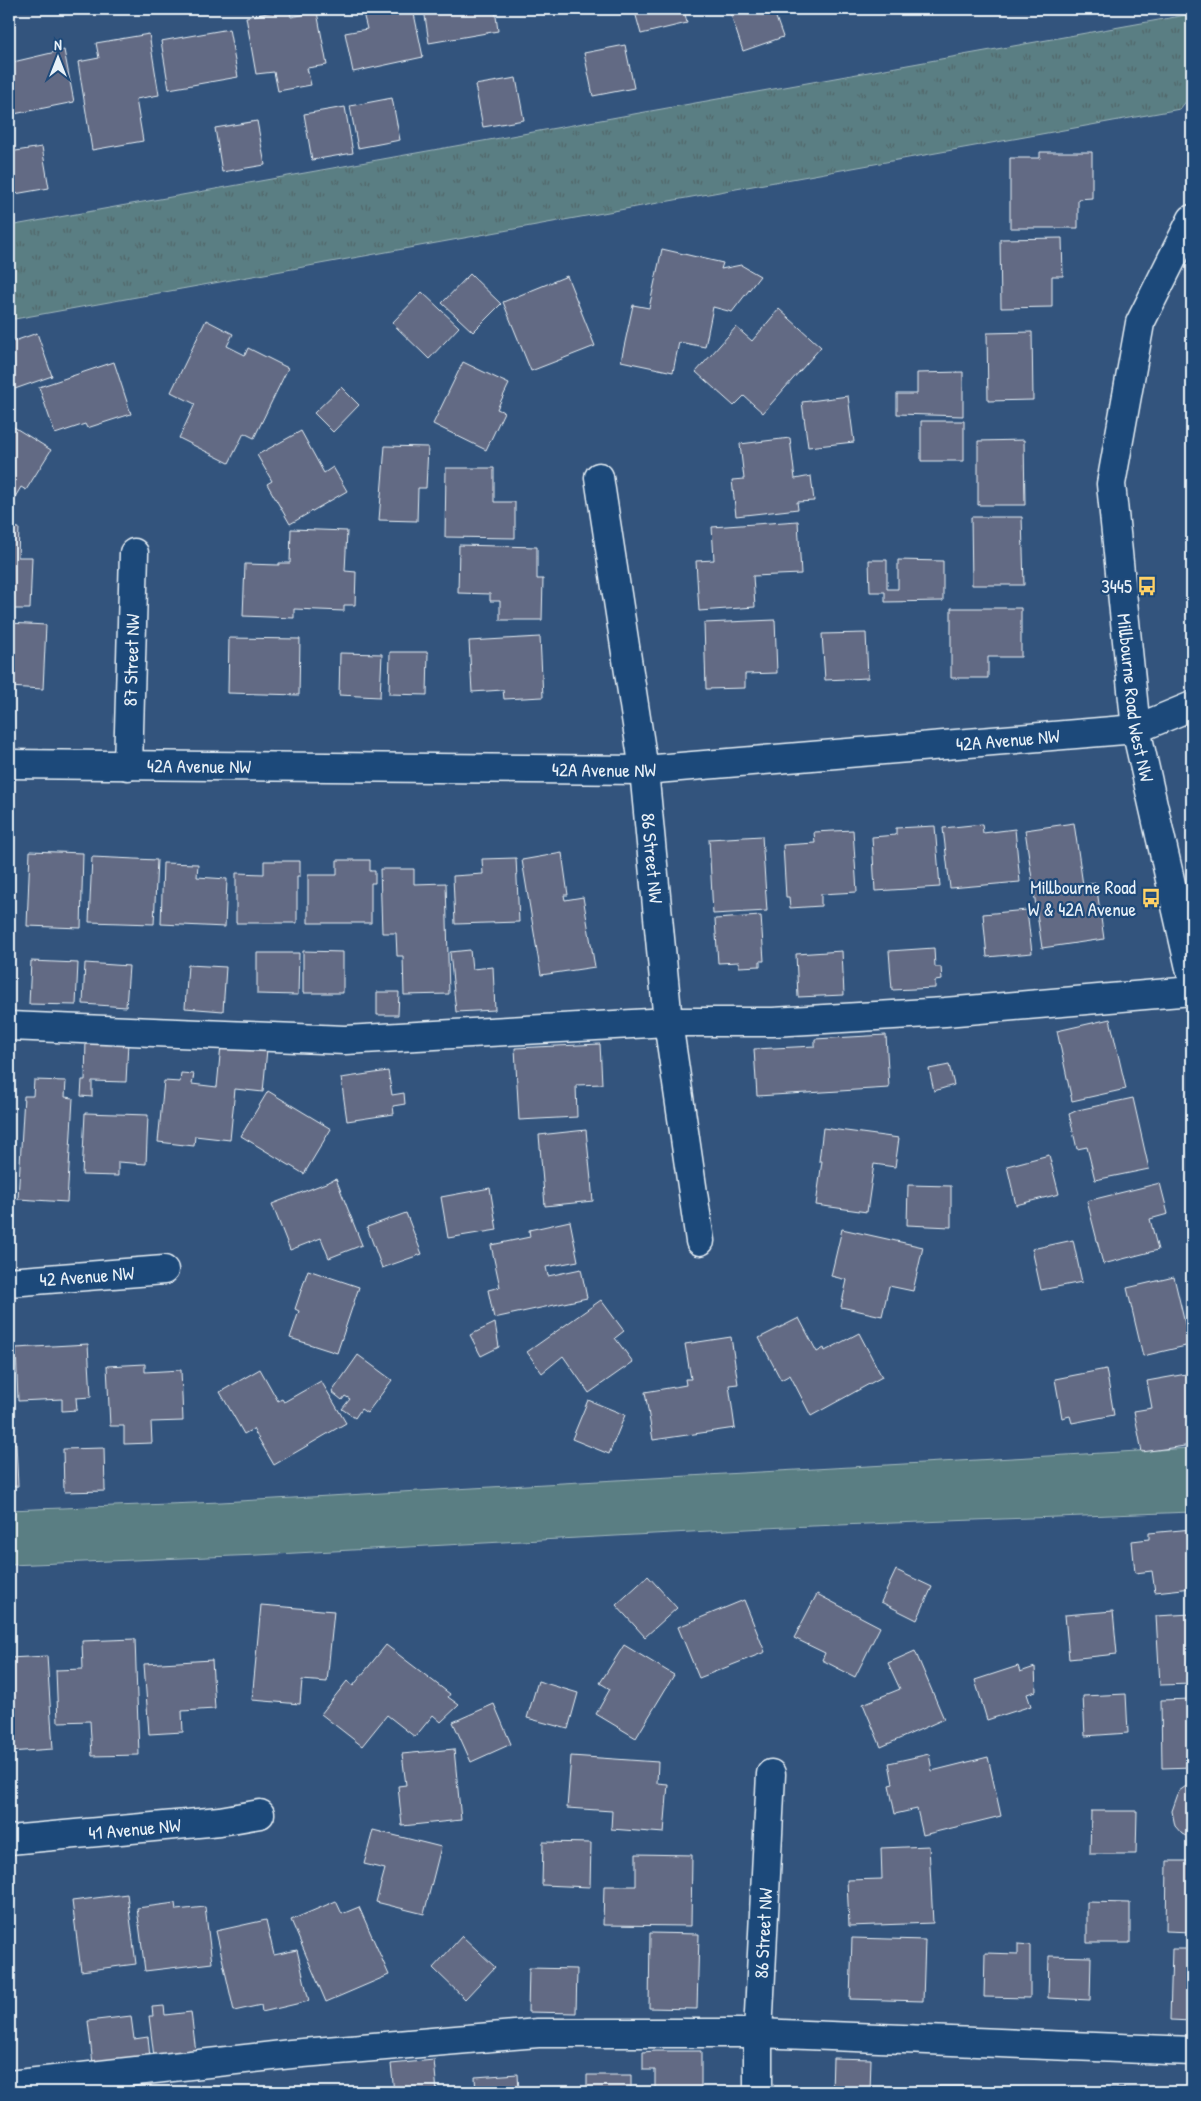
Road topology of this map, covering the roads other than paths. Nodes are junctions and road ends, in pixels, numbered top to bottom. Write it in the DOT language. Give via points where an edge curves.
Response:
graph roads {
  1 [pos="1192,219"];
  2 [pos="599,477"];
  3 [pos="134,553"];
  4 [pos="1192,706"];
  5 [pos="1136,729"];
  6 [pos="9,764"];
  7 [pos="128,766"];
  8 [pos="644,770"];
  9 [pos="1192,977"];
  10 [pos="1192,991"];
  11 [pos="668,1022"];
  12 [pos="9,1026"];
  13 [pos="700,1241"];
  14 [pos="164,1270"];
  15 [pos="9,1282"];
  16 [pos="771,1774"];
  17 [pos="260,1814"];
  18 [pos="9,1840"];
  19 [pos="758,2033"];
  20 [pos="1192,2051"];
  21 [pos="9,2085"];
  22 [pos="758,2092"];
  1 -- 5 [label="street, Millbourne Road West NW" via="1140,323 1110,484"];
  2 -- 8 [label="street, 86 Street NW"];
  3 -- 7 [label="street, 87 Street NW"];
  4 -- 5 [label="street, 42A Avenue NW"];
  5 -- 8 [label="street, 42A Avenue NW"];
  5 -- 9 [label="street, Millbourne Road West NW"];
  6 -- 7 [label="street, 42A Avenue NW"];
  7 -- 8 [label="street, 42A Avenue NW"];
  8 -- 11 [label="street, 86 Street NW"];
  10 -- 11 [label="street" via="945,1012 773,1022"];
  11 -- 12 [label="street" via="345,1040"];
  11 -- 13 [label="street, 86 Street NW"];
  14 -- 15 [label="street, 42 Avenue NW"];
  16 -- 19 [label="street, 86 Street NW"];
  17 -- 18 [label="street, 41 Avenue NW" via="220,1821"];
  19 -- 20 [label="street"];
  19 -- 21 [label="street" via="538,2033 290,2054"];
  19 -- 22 [label="street, 86 Street NW"];
}
